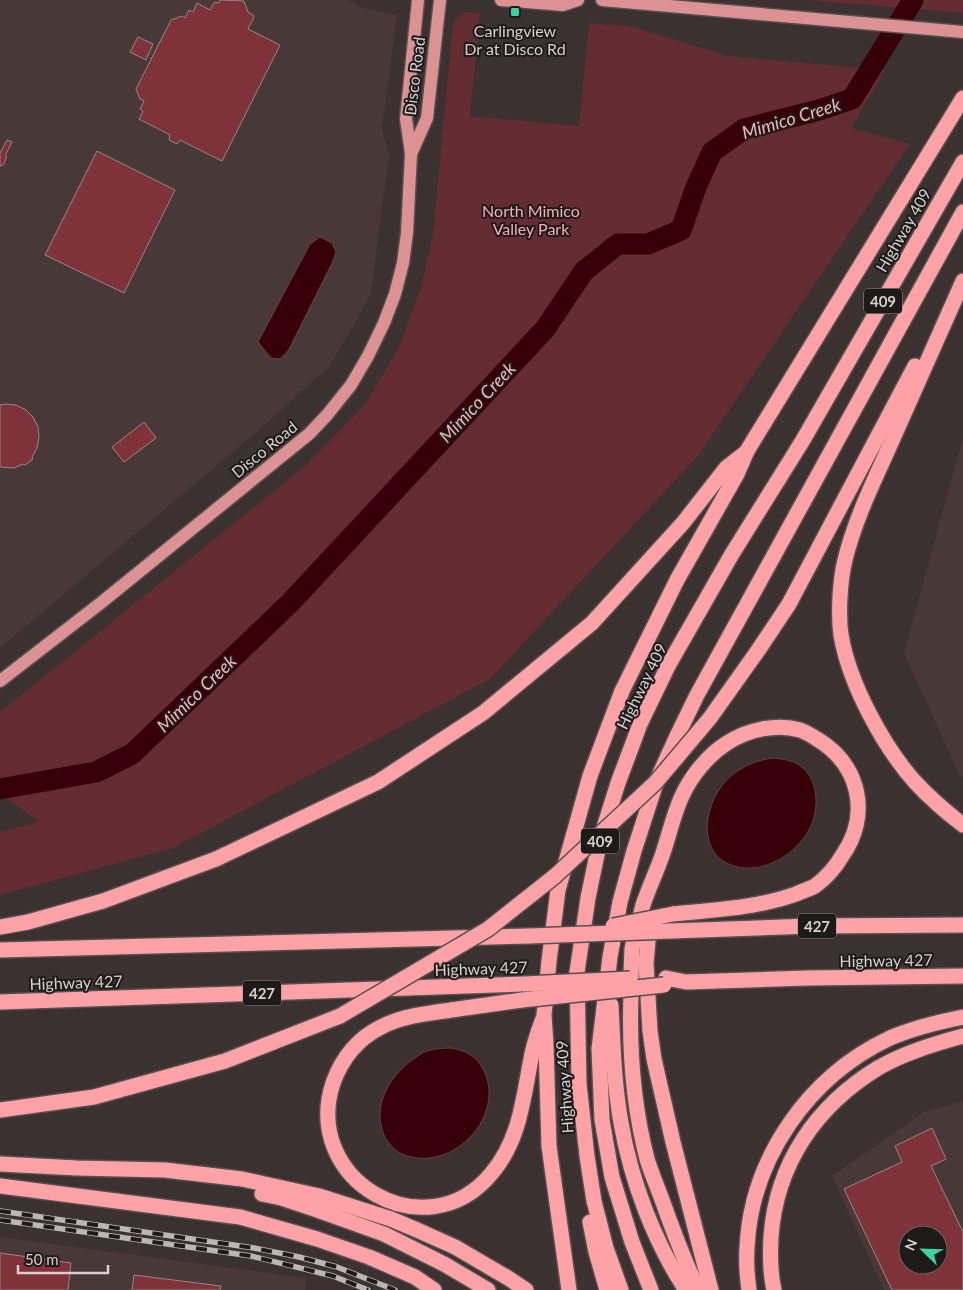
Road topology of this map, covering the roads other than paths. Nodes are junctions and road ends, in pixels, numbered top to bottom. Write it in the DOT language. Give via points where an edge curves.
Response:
graph roads {
  1 [pos="418,0"];
  2 [pos="440,0"];
  3 [pos="502,0"];
  4 [pos="578,0"];
  5 [pos="602,0"];
  6 [pos="963,32"];
  7 [pos="963,98"];
  8 [pos="412,154"];
  9 [pos="963,162"];
  10 [pos="963,212"];
  11 [pos="963,274"];
  12 [pos="963,281"];
  13 [pos="747,451"];
  14 [pos="0,681"];
  15 [pos="963,825"];
  16 [pos="655,875"];
  17 [pos="963,925"];
  18 [pos="0,927"];
  19 [pos="565,935"];
  20 [pos="0,950"];
  21 [pos="610,957"];
  22 [pos="963,976"];
  23 [pos="665,982"];
  24 [pos="0,1002"];
  25 [pos="544,1015"];
  26 [pos="963,1017"];
  27 [pos="963,1036"];
  28 [pos="0,1110"];
  29 [pos="587,1156"];
  30 [pos="0,1164"];
  31 [pos="77,1168"];
  32 [pos="0,1186"];
  33 [pos="683,1285"];
  34 [pos="434,1290"];
  35 [pos="488,1290"];
  36 [pos="526,1290"];
  37 [pos="569,1290"];
  38 [pos="606,1290"];
  39 [pos="621,1290"];
  40 [pos="651,1290"];
  41 [pos="698,1290"];
  42 [pos="711,1290"];
  43 [pos="749,1290"];
  44 [pos="774,1290"];
  1 -- 8 [label="main road, Disco Road" via="406,119"];
  2 -- 8 [label="main road, Disco Road" via="427,118"];
  3 -- 4 [label="main road" via="563,6"];
  5 -- 6 [label="main road"];
  7 -- 13 [label="highway"];
  8 -- 14 [label="main road, Disco Road" via="407,233 395,294 372,348 351,385 309,434"];
  9 -- 29 [label="highway, Highway 409 / 409" via="732,554 668,666 640,724 600,840 577,972 579,1084"];
  10 -- 21 [label="highway, 409" via="676,736 657,780 634,851"];
  11 -- 28 [label="highway, bridge" via="793,596 760,649 710,718 656,782 555,876 488,929 340,1016 225,1061 94,1097"];
  12 -- 15 [label="highway" via="856,524 845,560 840,615 841,634 854,682 870,715 914,781"];
  13 -- 18 [label="highway" via="726,468 682,523 592,623 483,713 378,782 216,859 103,901"];
  13 -- 25 [label="highway" via="622,691 590,776 558,890"];
  16 -- 19 [label="highway, bridge" via="681,796 702,765 727,743 764,729 786,727 799,730 827,745 850,772 858,796 854,830 844,855 814,887 784,898 745,906 673,914"];
  16 -- 41 [label="highway" via="632,948 630,1055 648,1160"];
  16 -- 42 [label="highway" via="646,963 650,1031 659,1087"];
  17 -- 19 [label="highway, Highway 427 / 427, bridge" via="811,926"];
  19 -- 20 [label="highway, Highway 427 / 427, bridge"];
  21 -- 33 [label="highway" via="614,1068 625,1144 646,1211"];
  21 -- 40 [label="highway" via="599,1050 602,1120 612,1177"];
  22 -- 23 [label="highway, Highway 427"];
  23 -- 24 [label="highway, Highway 427 / 427, bridge"];
  23 -- 25 [label="highway, bridge" via="426,1014 382,1027 359,1042 347,1055 331,1090 328,1110 330,1135 351,1176 383,1198 421,1207 453,1202 483,1184 507,1152 516,1130 532,1051"];
  25 -- 37 [label="highway" via="548,1146"];
  26 -- 43 [label="highway" via="936,1022 890,1038 848,1062 804,1103 776,1144 757,1191 747,1248"];
  27 -- 44 [label="highway" via="907,1054 880,1067 848,1090 810,1130 787,1169 775,1204 770,1246"];
  29 -- 38 [label="highway" via="587,1207"];
  29 -- 39 [label="highway, Highway 409" via="594,1201"];
  30 -- 31 [label="highway"];
  31 -- 35 [label="highway" via="242,1189 281,1198 384,1234"];
  31 -- 36 [label="highway" via="164,1170 242,1179 319,1196 391,1219 455,1247"];
  32 -- 34 [label="highway" via="240,1217 369,1257 415,1277"];
}
